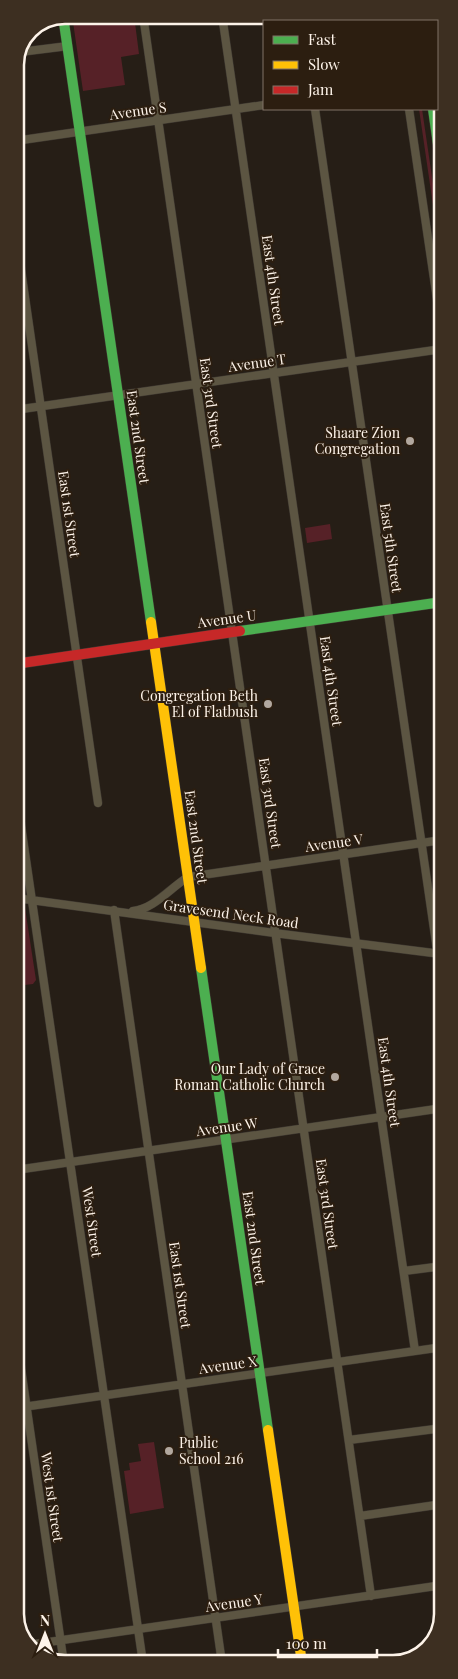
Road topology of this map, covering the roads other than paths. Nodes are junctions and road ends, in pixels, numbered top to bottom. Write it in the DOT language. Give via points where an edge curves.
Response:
graph roads {
  1 [pos="64,24"];
  2 [pos="144,24"];
  3 [pos="223,24"];
  4 [pos="68,46"];
  5 [pos="26,51"];
  6 [pos="263,105"];
  7 [pos="236,109"];
  8 [pos="315,110"];
  9 [pos="409,110"];
  10 [pos="158,120"];
  11 [pos="80,132"];
  12 [pos="24,140"];
  13 [pos="434,279"];
  14 [pos="24,292"];
  15 [pos="434,350"];
  16 [pos="352,362"];
  17 [pos="274,373"];
  18 [pos="196,384"];
  19 [pos="118,395"];
  20 [pos="40,407"];
  21 [pos="24,409"];
  22 [pos="434,603"];
  23 [pos="388,610"];
  24 [pos="310,621"];
  25 [pos="232,632"];
  26 [pos="154,644"];
  27 [pos="76,655"];
  28 [pos="24,663"];
  29 [pos="98,803"];
  30 [pos="434,841"];
  31 [pos="24,842"];
  32 [pos="421,843"];
  33 [pos="343,854"];
  34 [pos="266,866"];
  35 [pos="188,877"];
  36 [pos="24,899"];
  37 [pos="32,900"];
  38 [pos="117,911"];
  39 [pos="434,919"];
  40 [pos="194,922"];
  41 [pos="276,934"];
  42 [pos="356,943"];
  43 [pos="434,953"];
  44 [pos="434,1109"];
  45 [pos="381,1117"];
  46 [pos="304,1128"];
  47 [pos="226,1140"];
  48 [pos="148,1151"];
  49 [pos="70,1162"];
  50 [pos="24,1169"];
  51 [pos="434,1267"];
  52 [pos="404,1271"];
  53 [pos="434,1348"];
  54 [pos="415,1351"];
  55 [pos="337,1362"];
  56 [pos="259,1373"];
  57 [pos="182,1384"];
  58 [pos="24,1392"];
  59 [pos="104,1396"];
  60 [pos="26,1407"];
  61 [pos="434,1429"];
  62 [pos="349,1440"];
  63 [pos="434,1505"];
  64 [pos="360,1516"];
  65 [pos="434,1586"];
  66 [pos="371,1596"];
  67 [pos="294,1607"];
  68 [pos="216,1618"];
  69 [pos="138,1629"];
  70 [pos="60,1640"];
  71 [pos="37,1644"];
  72 [pos="62,1655"];
  73 [pos="142,1655"];
  74 [pos="221,1655"];
  75 [pos="301,1655"];
  1 -- 4 [label="street, East 2nd Street"];
  2 -- 10 [label="street, East 3rd Street"];
  3 -- 7 [label="street, East 4th Street"];
  4 -- 5 [label="street"];
  4 -- 11 [label="street, East 2nd Street"];
  6 -- 7 [label="street, Avenue S"];
  7 -- 10 [label="street, Avenue S"];
  7 -- 17 [label="street, East 4th Street"];
  8 -- 16 [label="street, East 5th Street"];
  9 -- 13 [label="street"];
  10 -- 11 [label="street, Avenue S"];
  10 -- 18 [label="street, East 3rd Street"];
  11 -- 12 [label="street, Avenue S"];
  11 -- 19 [label="street, East 2nd Street"];
  14 -- 20 [label="street, East 1st Street"];
  15 -- 16 [label="street, Avenue T"];
  16 -- 17 [label="street, Avenue T"];
  16 -- 23 [label="street, East 5th Street"];
  17 -- 18 [label="street, Avenue T"];
  17 -- 24 [label="street, East 4th Street"];
  18 -- 19 [label="street, Avenue T"];
  18 -- 25 [label="street, East 3rd Street"];
  19 -- 20 [label="street, Avenue T"];
  19 -- 26 [label="street, East 2nd Street"];
  20 -- 21 [label="street, Avenue T"];
  20 -- 27 [label="street, East 1st Street"];
  22 -- 23 [label="street, Avenue U"];
  23 -- 24 [label="street, Avenue U"];
  23 -- 32 [label="street, East 5th Street"];
  24 -- 25 [label="street, Avenue U"];
  24 -- 33 [label="street, East 4th Street"];
  25 -- 26 [label="street, Avenue U"];
  25 -- 34 [label="street, East 3rd Street"];
  26 -- 27 [label="street, Avenue U"];
  26 -- 35 [label="street, East 2nd Street"];
  27 -- 28 [label="street, Avenue U"];
  27 -- 29 [label="street, East 1st Street"];
  30 -- 32 [label="street, Avenue V"];
  31 -- 37 [label="street, West Street"];
  32 -- 33 [label="street, Avenue V"];
  32 -- 39 [label="street, East 5th Street"];
  33 -- 34 [label="street, Avenue V"];
  33 -- 42 [label="street, East 4th Street"];
  34 -- 35 [label="street, Avenue V"];
  34 -- 41 [label="street, East 3rd Street"];
  35 -- 38 [label="street, Avenue V" via="146,908"];
  35 -- 40 [label="street, East 2nd Street"];
  36 -- 37 [label="street, Gravesend Neck Road"];
  37 -- 38 [label="street, Gravesend Neck Road"];
  37 -- 49 [label="street, West Street"];
  38 -- 40 [label="street, Gravesend Neck Road"];
  38 -- 48 [label="street, East 1st Street"];
  40 -- 41 [label="street, Gravesend Neck Road"];
  40 -- 47 [label="street, East 2nd Street"];
  41 -- 42 [label="street, Gravesend Neck Road"];
  41 -- 46 [label="street, East 3rd Street"];
  42 -- 43 [label="street, Gravesend Neck Road"];
  42 -- 45 [label="street, East 4th Street"];
  44 -- 45 [label="street, Avenue W"];
  45 -- 46 [label="street, Avenue W"];
  45 -- 52 [label="street, East 4th Street"];
  46 -- 47 [label="street, Avenue W"];
  46 -- 55 [label="street, East 3rd Street"];
  47 -- 48 [label="street, Avenue W"];
  47 -- 56 [label="street, East 2nd Street"];
  48 -- 49 [label="street, Avenue W"];
  48 -- 57 [label="street, East 1st Street"];
  49 -- 50 [label="street, Avenue W"];
  49 -- 59 [label="street, West Street"];
  51 -- 52 [label="street"];
  52 -- 54 [label="street, East 4th Street"];
  53 -- 54 [label="street, Avenue X"];
  54 -- 55 [label="street, Avenue X"];
  55 -- 56 [label="street, Avenue X"];
  55 -- 62 [label="street, East 3rd Street"];
  56 -- 57 [label="street, Avenue X"];
  56 -- 67 [label="street, East 2nd Street"];
  57 -- 59 [label="street, Avenue X"];
  57 -- 68 [label="street, East 1st Street"];
  58 -- 60 [label="street, West 1st Street"];
  59 -- 60 [label="street, Avenue X"];
  59 -- 69 [label="street, West Street"];
  60 -- 70 [label="street, West 1st Street"];
  61 -- 62 [label="street"];
  62 -- 64 [label="street, East 3rd Street"];
  63 -- 64 [label="street"];
  64 -- 66 [label="street, East 3rd Street"];
  65 -- 66 [label="street, Avenue Y"];
  66 -- 67 [label="street, Avenue Y"];
  67 -- 68 [label="street, Avenue Y"];
  67 -- 75 [label="street, East 2nd Street"];
  68 -- 69 [label="street, Avenue Y"];
  68 -- 74 [label="street, East 1st Street"];
  69 -- 70 [label="street, Avenue Y"];
  69 -- 73 [label="street, West Street"];
  70 -- 71 [label="street, Avenue Y"];
  70 -- 72 [label="street, West 1st Street"];
}
